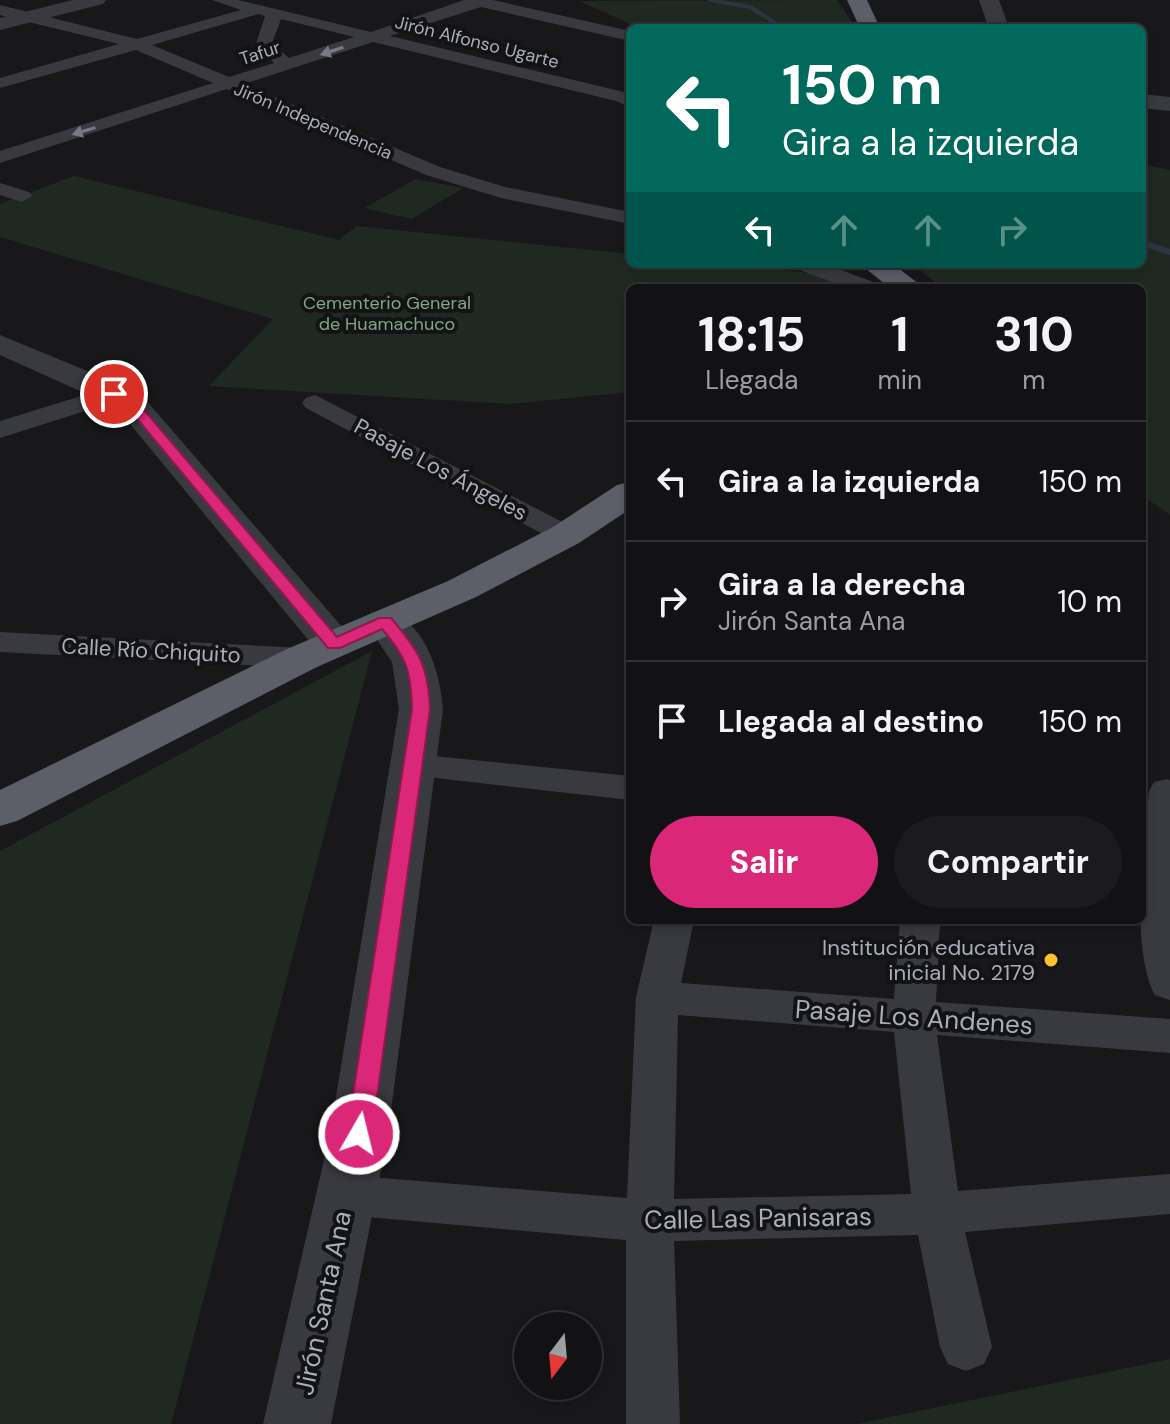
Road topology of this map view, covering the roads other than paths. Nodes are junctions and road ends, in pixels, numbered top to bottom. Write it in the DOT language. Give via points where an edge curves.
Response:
graph roads {
  1 [pos="96,0"];
  2 [pos="219,0"];
  3 [pos="296,0"];
  4 [pos="857,0"];
  5 [pos="989,0"];
  6 [pos="479,1"];
  7 [pos="0,10"];
  8 [pos="261,10"];
  9 [pos="280,14"];
  10 [pos="28,17"];
  11 [pos="0,24"];
  12 [pos="868,24"];
  13 [pos="998,24"];
  14 [pos="626,35"];
  15 [pos="376,37"];
  16 [pos="134,43"];
  17 [pos="287,66"];
  18 [pos="0,83"];
  19 [pos="228,85"];
  20 [pos="626,100"];
  21 [pos="1146,101"];
  22 [pos="1170,104"];
  23 [pos="0,157"];
  24 [pos="0,189"];
  25 [pos="22,196"];
  26 [pos="626,217"];
  27 [pos="816,268"];
  28 [pos="880,268"];
  29 [pos="858,284"];
  30 [pos="903,284"];
  31 [pos="0,344"];
  32 [pos="114,394"];
  33 [pos="315,403"];
  34 [pos="0,430"];
  35 [pos="626,496"];
  36 [pos="566,535"];
  37 [pos="385,622"];
  38 [pos="0,642"];
  39 [pos="318,651"];
  40 [pos="414,766"];
  41 [pos="626,788"];
  42 [pos="1167,791"];
  43 [pos="0,810"];
  44 [pos="1157,902"];
  45 [pos="673,924"];
  46 [pos="920,924"];
  47 [pos="1170,984"];
  48 [pos="657,997"];
  49 [pos="914,1017"];
  50 [pos="1170,1036"];
  51 [pos="1170,1194"];
  52 [pos="346,1195"];
  53 [pos="937,1214"];
  54 [pos="650,1221"];
  55 [pos="966,1347"];
  56 [pos="297,1424"];
  57 [pos="653,1424"];
  1 -- 10 [label="street"];
  2 -- 8 [label="street, Jirón Alfonso Ugarte"];
  3 -- 8 [label="street"];
  4 -- 12 [label="highway"];
  5 -- 13 [label="street"];
  6 -- 14 [label="street"];
  6 -- 15 [label="street, Tafur"];
  7 -- 10 [label="street, Jirón Independencia"];
  8 -- 9 [label="street, Jirón Alfonso Ugarte"];
  8 -- 16 [label="street"];
  9 -- 15 [label="street, Jirón Alfonso Ugarte"];
  9 -- 17 [label="street" via="271,18 264,44"];
  10 -- 11 [label="street"];
  10 -- 16 [label="street, Jirón Independencia"];
  15 -- 17 [label="street, Tafur, one-way"];
  15 -- 20 [label="street, Jirón Alfonso Ugarte"];
  16 -- 18 [label="street"];
  16 -- 19 [label="street, Jirón Independencia"];
  17 -- 19 [label="street, Tafur"];
  19 -- 23 [label="street, Tafur, one-way"];
  19 -- 26 [label="street, Jirón Independencia" via="433,171 501,192"];
  21 -- 22 [label="street"];
  24 -- 25 [label="street"];
  27 -- 29 [label="street"];
  28 -- 30 [label="highway"];
  31 -- 32 [label="street"];
  32 -- 34 [label="street"];
  32 -- 39 [label="street" via="133,406"];
  33 -- 36 [label="street, Pasaje Los Ángeles"];
  35 -- 36 [label="highway"];
  36 -- 37 [label="highway"];
  37 -- 39 [label="highway"];
  37 -- 40 [label="street, Jirón Santa Ana" via="420,673"];
  38 -- 39 [label="street, Calle Río Chiquito"];
  39 -- 43 [label="highway"];
  40 -- 41 [label="street"];
  40 -- 52 [label="street, Jirón Santa Ana"];
  42 -- 44 [label="street"];
  44 -- 47 [label="street"];
  45 -- 48 [label="street"];
  46 -- 49 [label="street"];
  48 -- 49 [label="street, Pasaje Los Andenes"];
  48 -- 54 [label="street"];
  49 -- 50 [label="street, Pasaje Los Andenes"];
  49 -- 53 [label="street"];
  51 -- 53 [label="street, Calle Las Panisaras"];
  52 -- 54 [label="street, Calle Las Panisaras"];
  52 -- 56 [label="street, Jirón Santa Ana"];
  53 -- 54 [label="street, Calle Las Panisaras"];
  53 -- 55 [label="street"];
  54 -- 57 [label="street"];
}
